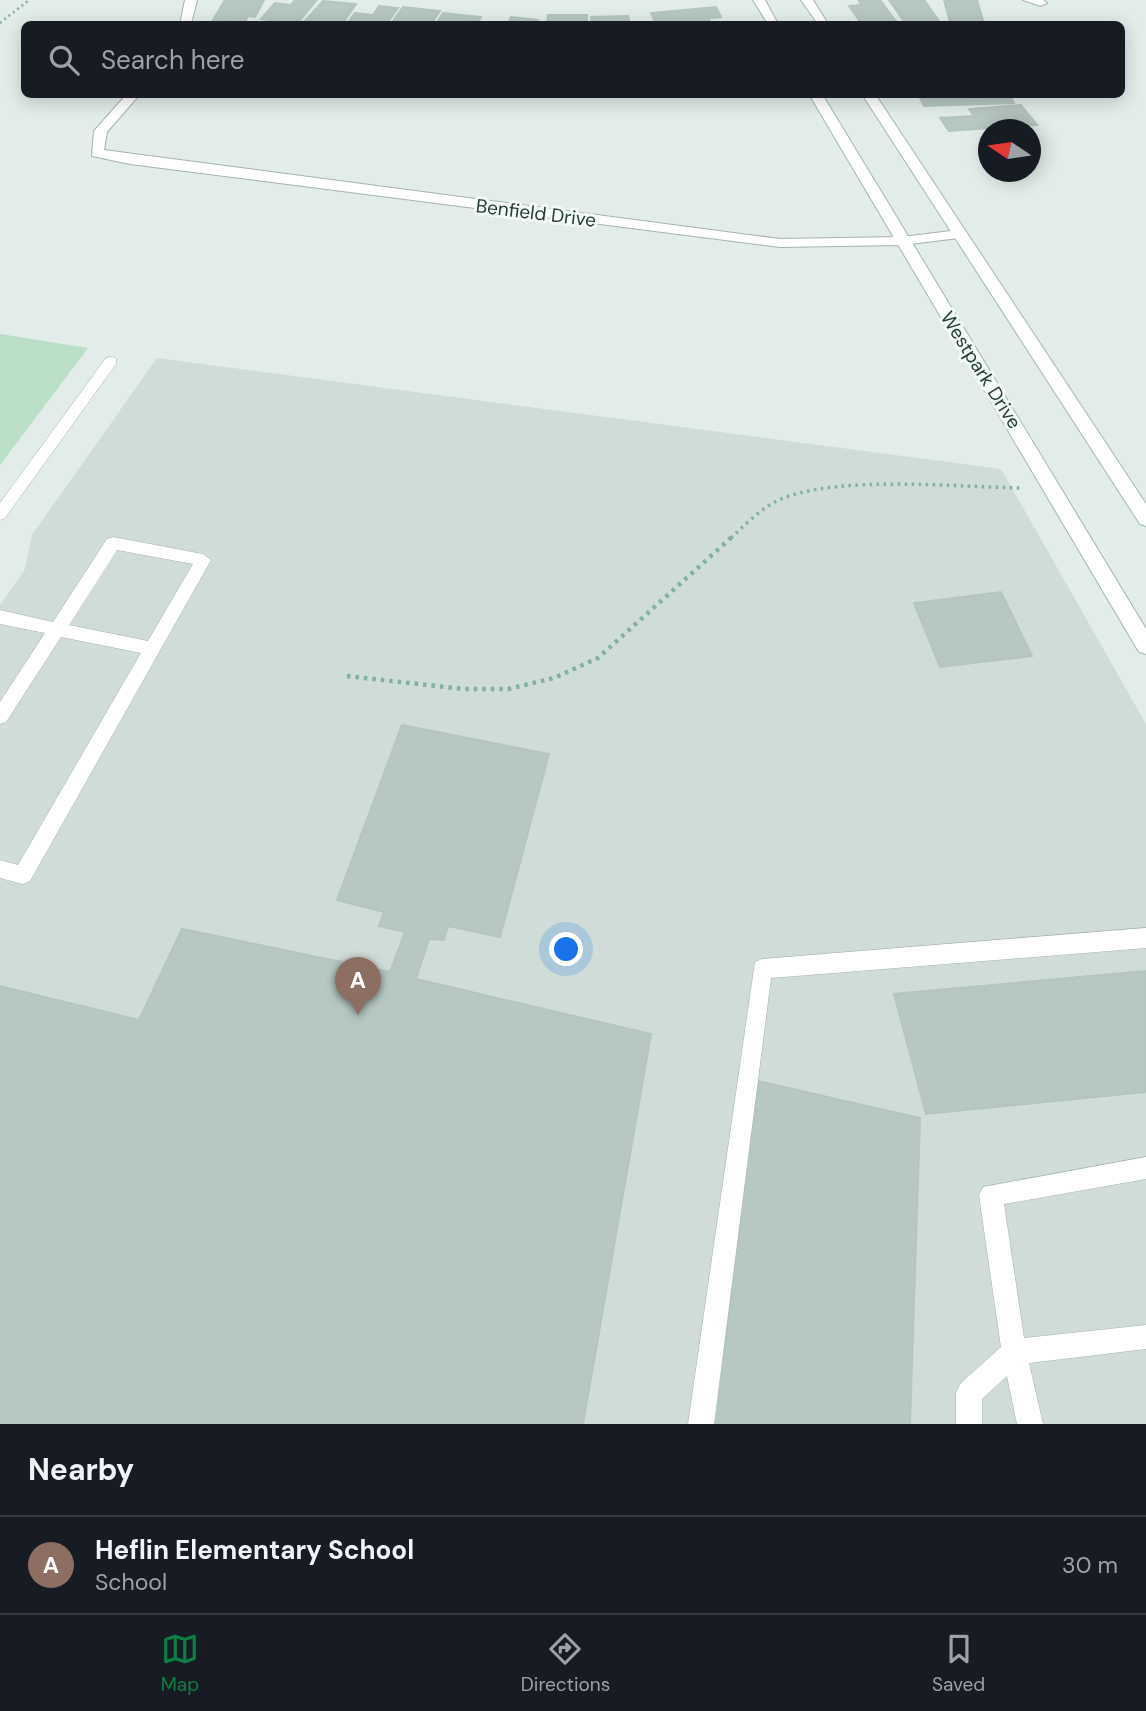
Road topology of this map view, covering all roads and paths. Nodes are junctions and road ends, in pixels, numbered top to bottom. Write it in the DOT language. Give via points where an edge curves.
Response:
graph roads {
  1 [pos="29,0"];
  2 [pos="191,0"];
  3 [pos="759,0"];
  4 [pos="807,0"];
  5 [pos="187,21"];
  6 [pos="772,21"];
  7 [pos="820,21"];
  8 [pos="0,23"];
  9 [pos="130,98"];
  10 [pos="817,98"];
  11 [pos="871,98"];
  12 [pos="959,234"];
  13 [pos="902,242"];
  14 [pos="111,361"];
  15 [pos="1054,488"];
  16 [pos="0,514"];
  17 [pos="1146,519"];
  18 [pos="0,617"];
  19 [pos="57,629"];
  20 [pos="1146,646"];
  21 [pos="152,649"];
  22 [pos="347,676"];
  23 [pos="0,716"];
  24 [pos="0,869"];
  25 [pos="1146,938"];
  26 [pos="1146,1168"];
  27 [pos="1146,1337"];
  28 [pos="1014,1352"];
  29 [pos="701,1424"];
  30 [pos="969,1424"];
  31 [pos="1030,1424"];
  1 -- 8 [label="path"];
  2 -- 5 [label="main road"];
  3 -- 6 [label="main road"];
  4 -- 7 [label="main road"];
  9 -- 13 [label="main road, Benfield Drive" via="101,131 97,153 780,243"];
  10 -- 13 [label="main road, Westpark Drive"];
  11 -- 12 [label="main road"];
  12 -- 13 [label="main road, Benfield Drive"];
  12 -- 17 [label="main road"];
  13 -- 15 [label="main road, Westpark Drive"];
  14 -- 16 [label="lane"];
  15 -- 20 [label="main road, Westpark Drive"];
  15 -- 22 [label="path" via="813,489 780,499 759,512 598,658 554,678 508,689 463,689"];
  18 -- 19 [label="lane"];
  19 -- 21 [label="lane"];
  19 -- 21 [label="lane" via="113,543 203,559"];
  19 -- 23 [label="lane"];
  21 -- 24 [label="lane" via="23,875"];
  25 -- 29 [label="lane" via="762,970"];
  26 -- 28 [label="lane" via="990,1195"];
  27 -- 28 [label="lane"];
  28 -- 30 [label="lane" via="969,1393"];
  28 -- 31 [label="lane"];
}
